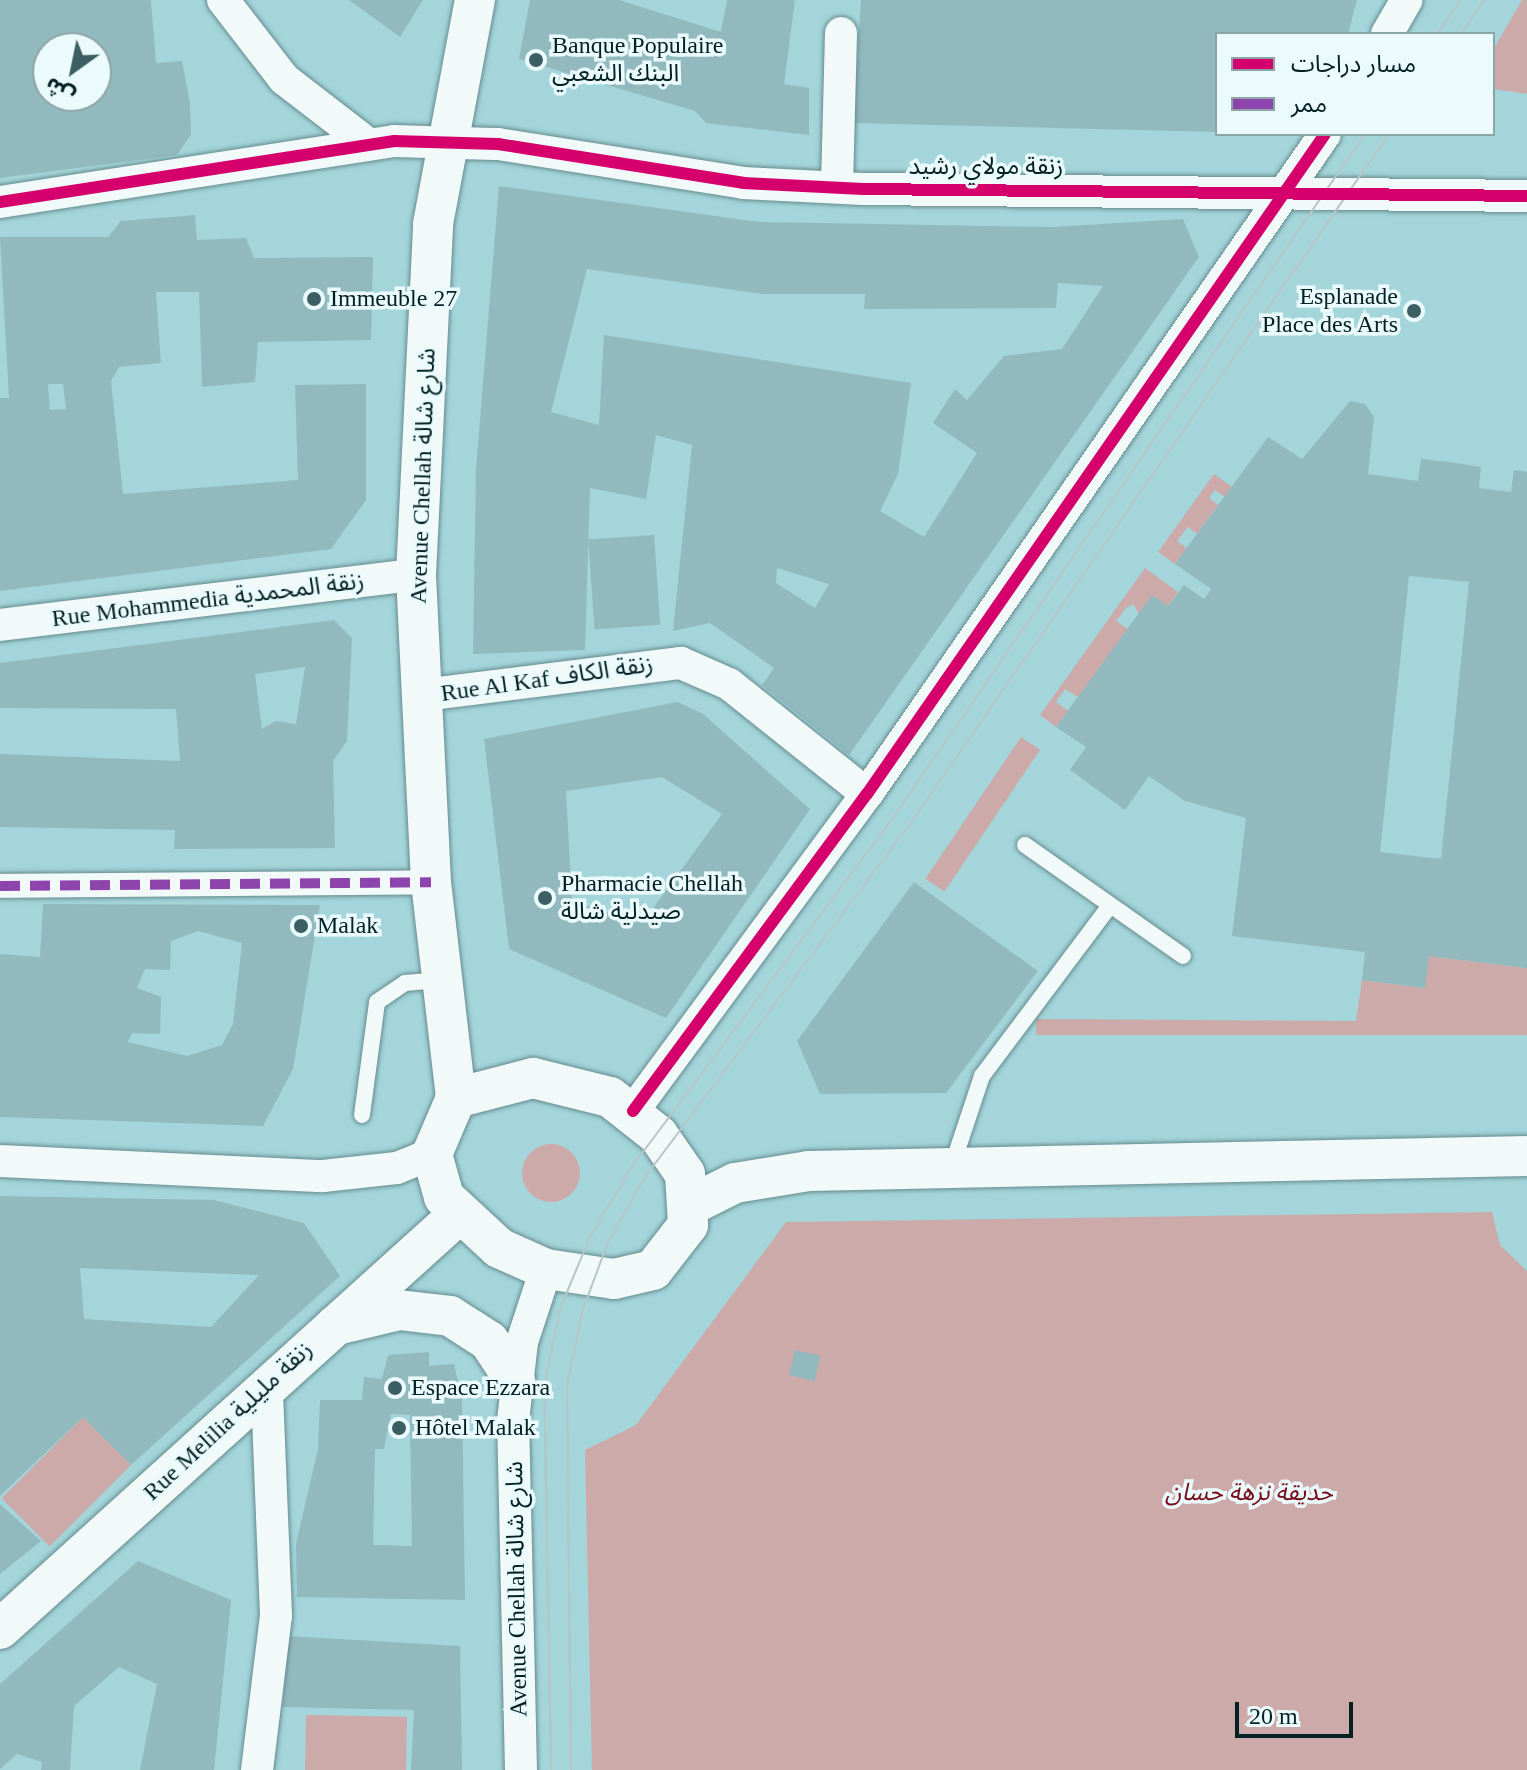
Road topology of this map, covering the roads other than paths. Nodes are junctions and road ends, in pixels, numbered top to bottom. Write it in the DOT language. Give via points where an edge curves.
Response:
graph roads {
  1 [pos="223,0"];
  2 [pos="475,0"];
  3 [pos="1407,0"];
  4 [pos="1388,32"];
  5 [pos="841,33"];
  6 [pos="1324,136"];
  7 [pos="448,141"];
  8 [pos="367,143"];
  9 [pos="837,186"];
  10 [pos="1291,190"];
  11 [pos="1527,196"];
  12 [pos="0,202"];
  13 [pos="416,575"];
  14 [pos="0,625"];
  15 [pos="423,695"];
  16 [pos="867,794"];
  17 [pos="1025,845"];
  18 [pos="431,882"];
  19 [pos="0,886"];
  20 [pos="1109,907"];
  21 [pos="1183,956"];
  22 [pos="443,980"];
  23 [pos="456,1098"];
  24 [pos="633,1111"];
  25 [pos="362,1115"];
  26 [pos="432,1154"];
  27 [pos="1527,1156"];
  28 [pos="0,1161"];
  29 [pos="951,1167"];
  30 [pos="691,1205"];
  31 [pos="458,1215"];
  32 [pos="546,1269"];
  33 [pos="332,1326"];
  34 [pos="515,1381"];
  35 [pos="267,1389"];
  36 [pos="0,1629"];
  37 [pos="257,1770"];
  38 [pos="521,1770"];
  1 -- 8 [label="street" via="284,79"];
  2 -- 7 [label="street, Avenue Chellah شارع شالة"];
  3 -- 4 [label="street"];
  5 -- 9 [label="street"];
  6 -- 10 [label="street"];
  7 -- 8 [label="street, زنقة مولاي رشيد"];
  7 -- 9 [label="street, زنقة مولاي رشيد" via="743,183"];
  7 -- 13 [label="street, Avenue Chellah شارع شالة" via="433,224"];
  8 -- 12 [label="street, زنقة مولاي رشيد"];
  9 -- 10 [label="street, زنقة مولاي رشيد"];
  10 -- 11 [label="street, زنقة مولاي رشيد"];
  10 -- 16 [label="street"];
  13 -- 14 [label="street, Rue Mohammedia زنقة المحمدية"];
  13 -- 15 [label="street, Avenue Chellah شارع شالة"];
  15 -- 16 [label="street, Rue Al Kaf زنقة الكاف" via="681,663 729,684"];
  15 -- 18 [label="street, Avenue Chellah شارع شالة"];
  16 -- 24 [label="street"];
  17 -- 20 [label="lane"];
  18 -- 19 [label="street"];
  18 -- 22 [label="street, Avenue Chellah شارع شالة"];
  20 -- 21 [label="lane"];
  20 -- 29 [label="lane" via="982,1076"];
  22 -- 23 [label="street, Avenue Chellah شارع شالة"];
  22 -- 25 [label="lane" via="405,983 377,1002"];
  23 -- 24 [label="street" via="533,1078 585,1086"];
  23 -- 26 [label="street"];
  24 -- 30 [label="street" via="685,1174"];
  26 -- 28 [label="street" via="397,1168 323,1176"];
  26 -- 31 [label="street" via="444,1197"];
  27 -- 29 [label="street"];
  29 -- 30 [label="street" via="767,1174"];
  30 -- 32 [label="street" via="681,1242 653,1270 614,1279"];
  31 -- 32 [label="street" via="499,1248"];
  31 -- 33 [label="street, Rue Melilia زنقة مليلية"];
  32 -- 34 [label="street, Avenue Chellah شارع شالة"];
  33 -- 34 [label="street" via="399,1310 450,1316 489,1341"];
  33 -- 35 [label="street, Rue Melilia زنقة مليلية"];
  34 -- 38 [label="street, Avenue Chellah شارع شالة"];
  35 -- 36 [label="street, Rue Melilia زنقة مليلية"];
  35 -- 37 [label="street" via="276,1616"];
}
